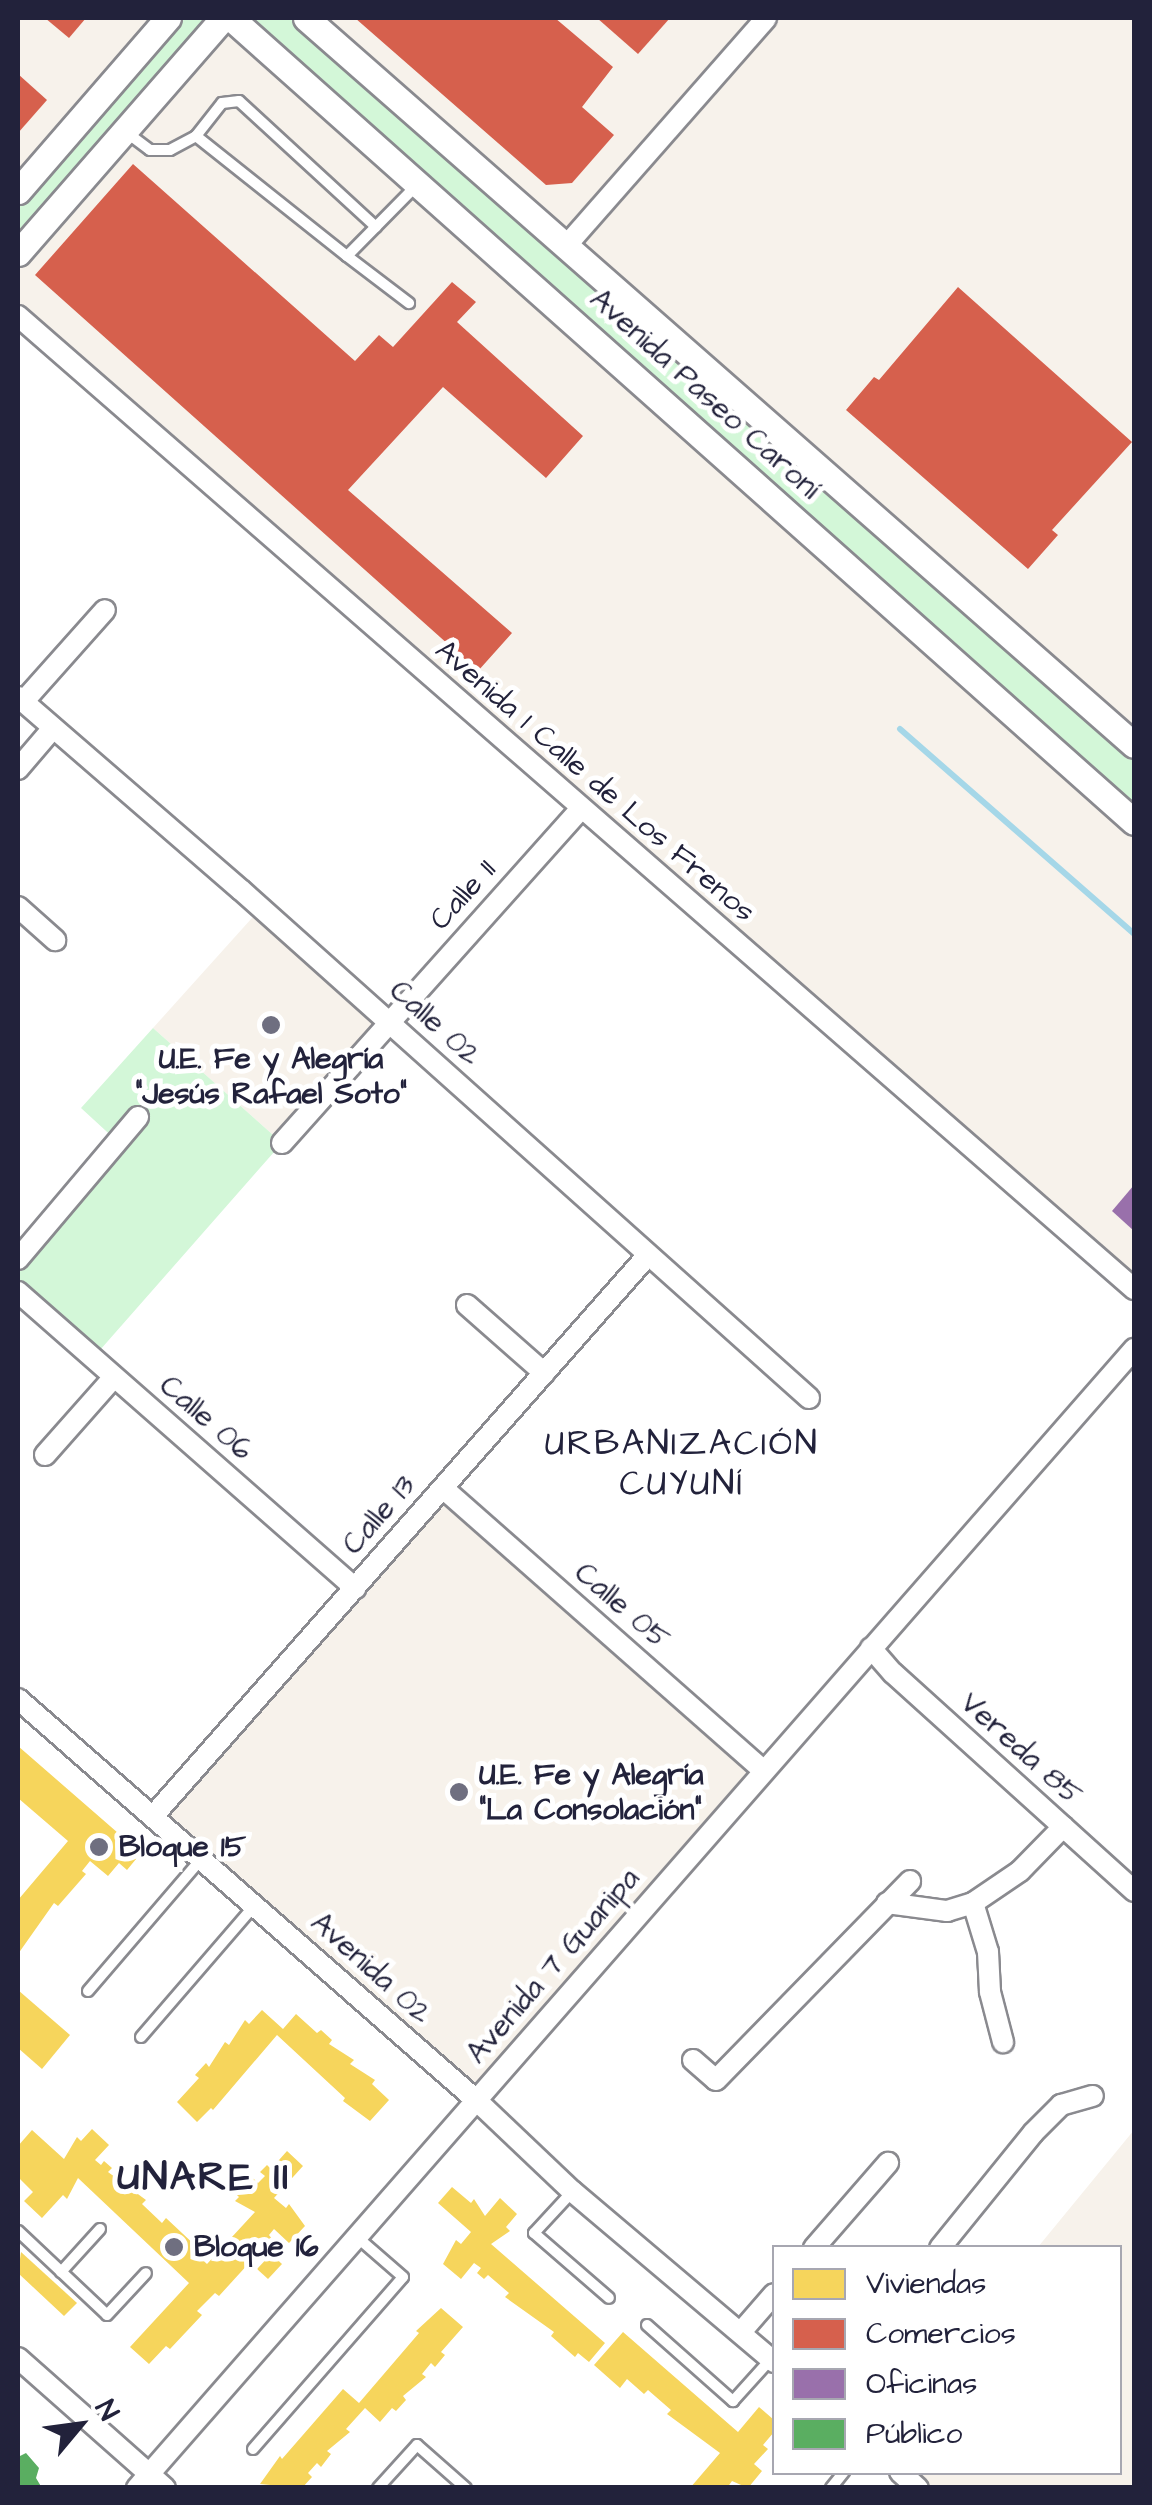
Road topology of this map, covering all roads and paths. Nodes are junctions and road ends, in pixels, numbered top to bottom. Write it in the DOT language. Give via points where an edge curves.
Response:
graph roads {
  1 [pos="168,18"];
  2 [pos="223,18"];
  3 [pos="231,18"];
  4 [pos="306,18"];
  5 [pos="766,18"];
  6 [pos="124,130"];
  7 [pos="196,136"];
  8 [pos="419,183"];
  9 [pos="18,190"];
  10 [pos="376,227"];
  11 [pos="566,246"];
  12 [pos="18,253"];
  13 [pos="347,256"];
  14 [pos="408,303"];
  15 [pos="18,316"];
  16 [pos="105,610"];
  17 [pos="20,700"];
  18 [pos="53,728"];
  19 [pos="1134,745"];
  20 [pos="18,768"];
  21 [pos="581,808"];
  22 [pos="1134,822"];
  23 [pos="18,907"];
  24 [pos="55,940"];
  25 [pos="390,1023"];
  26 [pos="138,1117"];
  27 [pos="282,1143"];
  28 [pos="648,1255"];
  29 [pos="18,1259"];
  30 [pos="1134,1289"];
  31 [pos="18,1292"];
  32 [pos="467,1305"];
  33 [pos="1134,1349"];
  34 [pos="544,1373"];
  35 [pos="114,1376"];
  36 [pos="809,1398"];
  37 [pos="46,1455"];
  38 [pos="443,1488"];
  39 [pos="355,1588"];
  40 [pos="871,1648"];
  41 [pos="18,1699"];
  42 [pos="762,1769"];
  43 [pos="154,1815"];
  44 [pos="1063,1827"];
  45 [pos="202,1858"];
  46 [pos="910,1880"];
  47 [pos="1134,1892"];
  48 [pos="887,1903"];
  49 [pos="973,1903"];
  50 [pos="255,1904"];
  51 [pos="88,1990"];
  52 [pos="141,2037"];
  53 [pos="1003,2042"];
  54 [pos="693,2060"];
  55 [pos="1093,2096"];
  56 [pos="476,2100"];
  57 [pos="888,2163"];
  58 [pos="572,2191"];
  59 [pos="100,2229"];
  60 [pos="18,2231"];
  61 [pos="357,2237"];
  62 [pos="817,2245"];
  63 [pos="942,2245"];
  64 [pos="61,2272"];
  65 [pos="146,2273"];
  66 [pos="772,2296"];
  67 [pos="609,2298"];
  68 [pos="647,2325"];
  69 [pos="741,2332"];
  70 [pos="18,2358"];
  71 [pos="772,2359"];
  72 [pos="772,2361"];
  73 [pos="254,2449"];
  74 [pos="150,2483"];
  75 [pos="378,2488"];
  76 [pos="466,2488"];
  1 -- 9 [label="street"];
  2 -- 6 [label="street"];
  3 -- 8 [label="street, Avenida Paseo Caroní"];
  4 -- 11 [label="street, Avenida Paseo Caroní"];
  5 -- 11 [label="street"];
  6 -- 7 [label="lane" via="150,150 170,150"];
  6 -- 12 [label="street"];
  7 -- 10 [label="lane" via="222,103 239,102"];
  7 -- 13 [label="lane"];
  8 -- 10 [label="lane"];
  8 -- 22 [label="street, Avenida Paseo Caroní"];
  10 -- 13 [label="lane"];
  11 -- 19 [label="street, Avenida Paseo Caroní"];
  13 -- 14 [label="lane"];
  15 -- 21 [label="street, Avenida 1 Calle de Los Frenos"];
  16 -- 17 [label="street"];
  17 -- 18 [label="street, Calle 02"];
  18 -- 20 [label="street"];
  18 -- 25 [label="street, Calle 02"];
  21 -- 25 [label="street, Calle 11"];
  21 -- 30 [label="street, Avenida 1 Calle de Los Frenos"];
  23 -- 24 [label="street"];
  25 -- 27 [label="street, Calle 11"];
  25 -- 28 [label="street, Calle 02"];
  26 -- 29 [label="street"];
  28 -- 34 [label="street, Calle 13"];
  28 -- 36 [label="street, Calle 02"];
  31 -- 35 [label="street, Calle 06"];
  32 -- 34 [label="street"];
  33 -- 40 [label="street, Avenida 7 Guanipa"];
  34 -- 38 [label="street, Calle 13"];
  35 -- 37 [label="street"];
  35 -- 39 [label="street, Calle 06"];
  38 -- 39 [label="street, Calle 13"];
  38 -- 42 [label="street, Calle 05"];
  39 -- 43 [label="street, Calle 13"];
  40 -- 42 [label="street, Avenida 7 Guanipa"];
  40 -- 44 [label="street, Vereda 85"];
  41 -- 43 [label="street, Avenida 02"];
  42 -- 56 [label="street, Avenida 7 Guanipa"];
  43 -- 45 [label="street, Avenida 02"];
  44 -- 47 [label="street, Vereda 85"];
  44 -- 49 [label="street" via="1020,1871"];
  45 -- 50 [label="street, Avenida 02"];
  45 -- 51 [label="lane"];
  46 -- 48 [label="street"];
  48 -- 49 [label="street" via="947,1911"];
  48 -- 54 [label="street" via="716,2080"];
  49 -- 53 [label="street"];
  50 -- 52 [label="lane"];
  50 -- 56 [label="street, Avenida 02"];
  55 -- 63 [label="street" via="1061,2105"];
  56 -- 58 [label="street, Avenida 02"];
  56 -- 61 [label="street, Avenida 7 Guanipa"];
  57 -- 62 [label="street"];
  58 -- 67 [label="lane" via="534,2232"];
  58 -- 69 [label="street, Avenida 02"];
  59 -- 64 [label="lane"];
  60 -- 64 [label="lane"];
  61 -- 73 [label="lane" via="403,2277"];
  61 -- 74 [label="street, Avenida 7 Guanipa"];
  64 -- 65 [label="lane" via="107,2315"];
  66 -- 69 [label="street"];
  68 -- 72 [label="lane" via="734,2401"];
  69 -- 71 [label="street, Avenida 02"];
  70 -- 74 [label="street"];
  75 -- 76 [label="lane" via="417,2445"];
}
